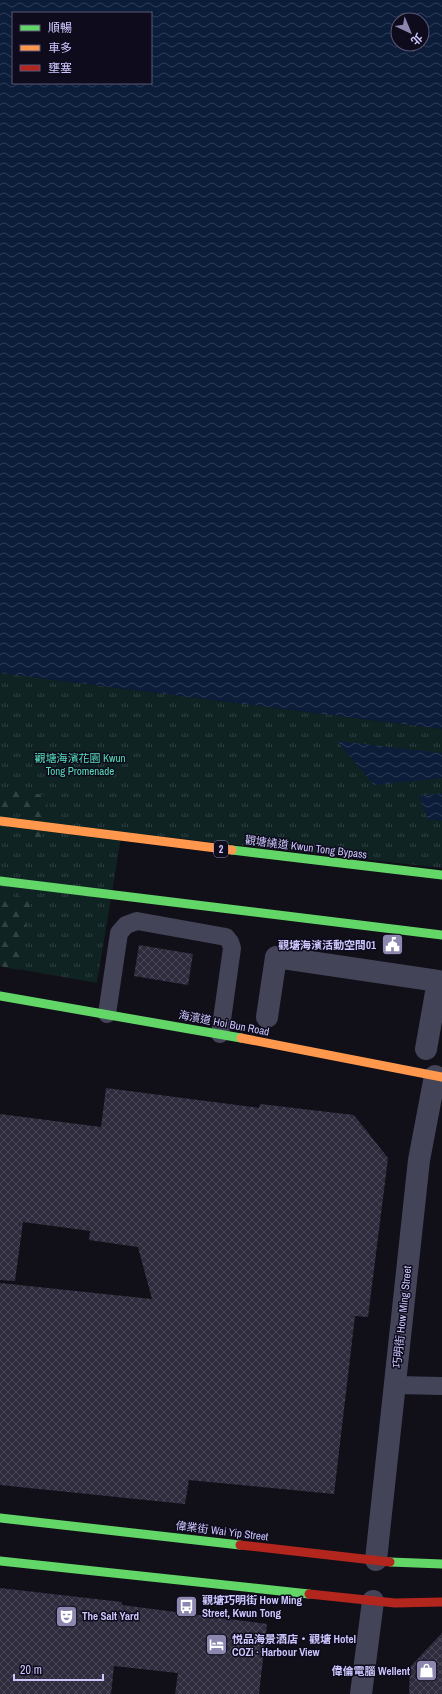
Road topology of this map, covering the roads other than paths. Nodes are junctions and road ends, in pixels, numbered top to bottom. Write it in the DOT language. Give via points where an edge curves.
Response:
graph roads {
  1 [pos="0,821"];
  2 [pos="442,875"];
  3 [pos="0,881"];
  4 [pos="442,935"];
  5 [pos="0,996"];
  6 [pos="106,1014"];
  7 [pos="267,1017"];
  8 [pos="220,1034"];
  9 [pos="426,1049"];
  10 [pos="439,1077"];
  11 [pos="395,1385"];
  12 [pos="442,1386"];
  13 [pos="0,1518"];
  14 [pos="376,1560"];
  15 [pos="0,1561"];
  16 [pos="442,1564"];
  17 [pos="373,1602"];
  18 [pos="442,1602"];
  19 [pos="361,1694"];
  1 -- 2 [label="main road, 觀塘繞道 Kwun Tong Bypass / 2"];
  3 -- 4 [label="main road"];
  5 -- 6 [label="main road, 海濱道 Hoi Bun Road"];
  6 -- 8 [label="main road, 海濱道 Hoi Bun Road"];
  6 -- 8 [label="lane" via="120,933 126,925 137,921 152,923 226,937 230,942 232,948"];
  7 -- 9 [label="street" via="276,957 438,981"];
  8 -- 10 [label="main road, 海濱道 Hoi Bun Road"];
  10 -- 11 [label="street, 巧明街 How Ming Street" via="419,1160"];
  11 -- 12 [label="lane"];
  11 -- 14 [label="street, 巧明街 How Ming Street"];
  13 -- 14 [label="main road, 偉業街 Wai Yip Street"];
  14 -- 16 [label="main road, 偉業街 Wai Yip Street"];
  15 -- 17 [label="main road"];
  17 -- 18 [label="main road"];
  17 -- 19 [label="street"];
}
